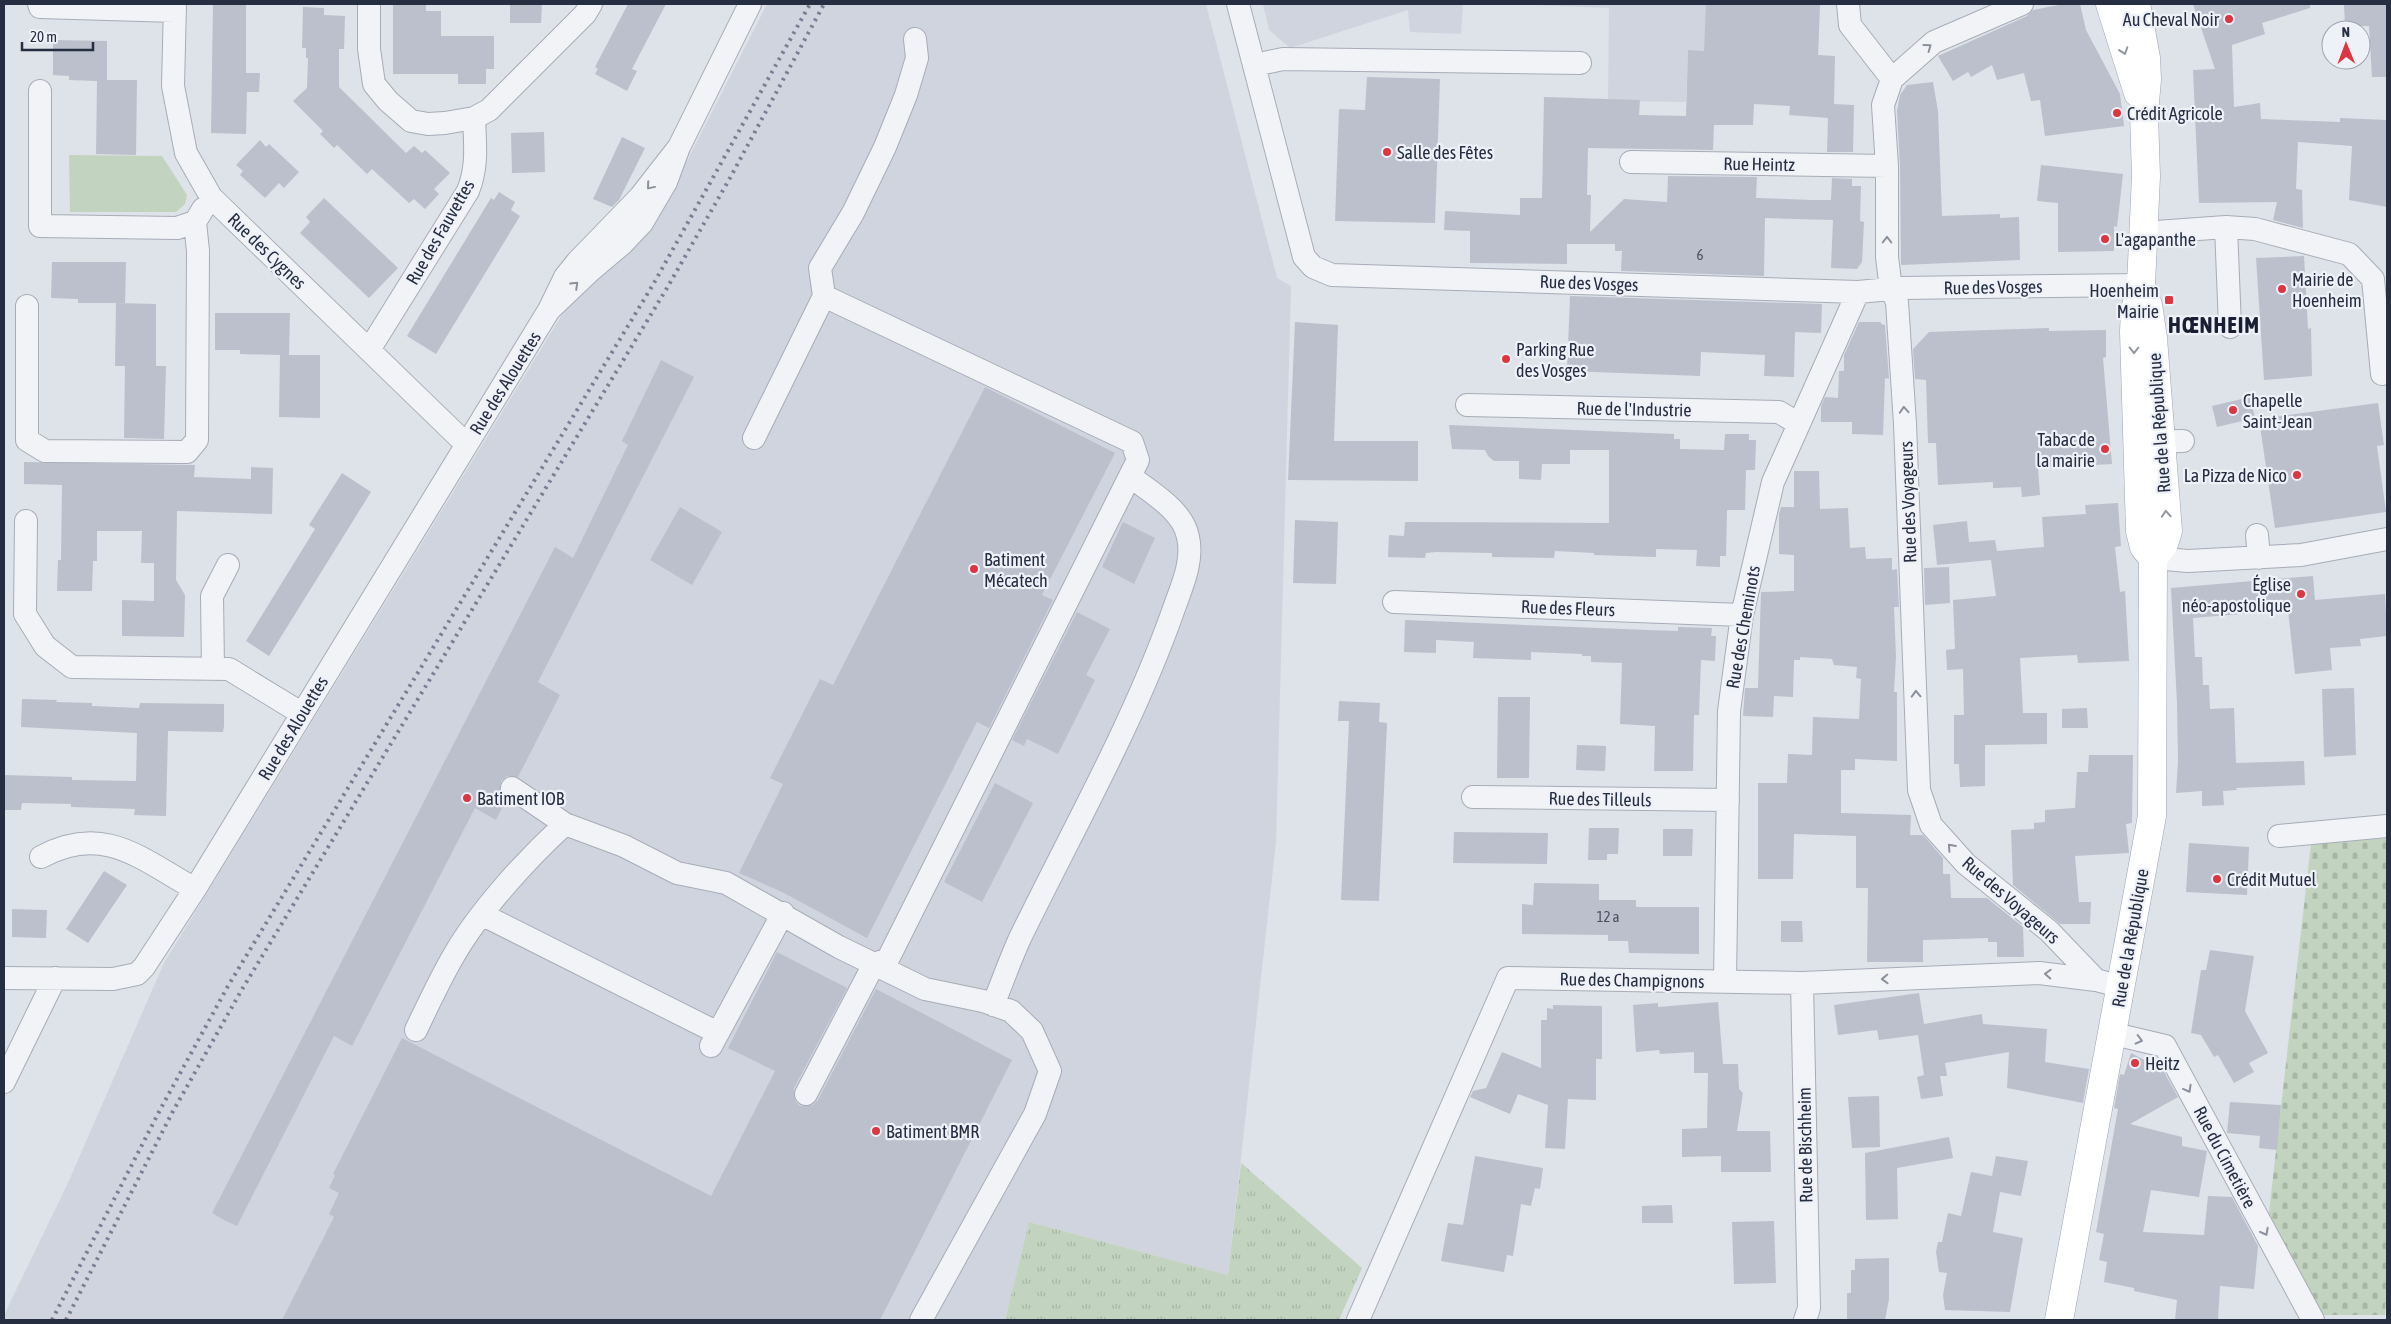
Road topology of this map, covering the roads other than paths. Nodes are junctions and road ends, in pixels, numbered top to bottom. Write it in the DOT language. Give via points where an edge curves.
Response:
graph roads {
  1 [pos="40,4"];
  2 [pos="369,4"];
  3 [pos="591,4"];
  4 [pos="750,4"];
  5 [pos="1238,4"];
  6 [pos="1848,4"];
  7 [pos="2022,4"];
  8 [pos="2110,4"];
  9 [pos="2136,4"];
  10 [pos="175,7"];
  11 [pos="915,39"];
  12 [pos="1580,64"];
  13 [pos="1255,65"];
  14 [pos="1892,79"];
  15 [pos="40,91"];
  16 [pos="883,107"];
  17 [pos="2144,114"];
  18 [pos="474,118"];
  19 [pos="891,134"];
  20 [pos="1631,162"];
  21 [pos="1887,166"];
  22 [pos="211,197"];
  23 [pos="194,222"];
  24 [pos="2226,227"];
  25 [pos="2142,233"];
  26 [pos="2141,285"];
  27 [pos="1891,289"];
  28 [pos="1858,292"];
  29 [pos="824,296"];
  30 [pos="27,306"];
  31 [pos="2230,327"];
  32 [pos="369,350"];
  33 [pos="2382,374"];
  34 [pos="1467,405"];
  35 [pos="1799,424"];
  36 [pos="754,438"];
  37 [pos="466,444"];
  38 [pos="1130,476"];
  39 [pos="26,521"];
  40 [pos="2257,535"];
  41 [pos="2387,538"];
  42 [pos="2153,558"];
  43 [pos="2259,558"];
  44 [pos="228,565"];
  45 [pos="1394,602"];
  46 [pos="1742,614"];
  47 [pos="213,669"];
  48 [pos="301,714"];
  49 [pos="512,788"];
  50 [pos="1473,797"];
  51 [pos="1728,800"];
  52 [pos="565,824"];
  53 [pos="2387,826"];
  54 [pos="2279,836"];
  55 [pos="41,856"];
  56 [pos="195,889"];
  57 [pos="783,913"];
  58 [pos="483,915"];
  59 [pos="874,964"];
  60 [pos="4,978"];
  61 [pos="55,978"];
  62 [pos="2096,980"];
  63 [pos="1725,982"];
  64 [pos="1802,982"];
  65 [pos="2122,987"];
  66 [pos="993,1005"];
  67 [pos="416,1030"];
  68 [pos="2114,1034"];
  69 [pos="4,1082"];
  70 [pos="806,1094"];
  71 [pos="1807,1314"];
  72 [pos="2060,1317"];
  73 [pos="2312,1318"];
  74 [pos="921,1320"];
  75 [pos="1358,1320"];
  1 -- 10 [label="street" via="40,7"];
  2 -- 18 [label="street" via="369,49 374,84 388,101 411,121 436,123"];
  3 -- 18 [label="street" via="585,14 489,110"];
  4 -- 37 [label="street, Rue des Alouettes" via="679,147 640,197 565,277 549,310"];
  5 -- 13 [label="street, Rue des Vosges"];
  6 -- 14 [label="street" via="1850,25"];
  14 -- 7 [label="street, Rue des Voyageurs, one-way" via="1934,42"];
  8 -- 17 [label="main road, Rue de la République, one-way"];
  9 -- 17 [label="main road, Rue de la République" via="2146,58"];
  10 -- 22 [label="street, Rue des Cygnes" via="174,86 186,153"];
  11 -- 19 [label="street" via="917,58"];
  12 -- 13 [label="street" via="1283,59"];
  13 -- 28 [label="street, Rue des Vosges" via="1304,257 1313,267 1332,274"];
  14 -- 21 [label="street, Rue des Voyageurs" via="1883,105"];
  15 -- 23 [label="street" via="40,226 177,228"];
  16 -- 19 [label="street"];
  17 -- 25 [label="main road, Rue de la République" via="2146,176"];
  18 -- 32 [label="street, Rue des Fauvettes" via="476,162 468,191"];
  19 -- 29 [label="street" via="853,214 820,268"];
  20 -- 21 [label="street, Rue Heintz"];
  27 -- 21 [label="street, Rue des Voyageurs, one-way" via="1887,256"];
  22 -- 23 [label="street"];
  22 -- 32 [label="street, Rue des Cygnes"];
  23 -- 30 [label="street" via="198,251 197,440 187,452 45,451 27,440"];
  24 -- 25 [label="street"];
  24 -- 31 [label="street"];
  24 -- 33 [label="street" via="2255,230 2349,254 2373,279"];
  25 -- 26 [label="main road, Rue de la République"];
  26 -- 27 [label="street, Rue des Vosges"];
  26 -- 42 [label="main road, Rue de la République" via="2153,338 2168,531 2164,544"];
  27 -- 28 [label="street, Rue des Vosges"];
  62 -- 27 [label="street, Rue des Voyageurs, one-way" via="2049,931 1966,864 1931,825 1919,790 1905,424 1897,302"];
  28 -- 35 [label="street, Rue des Cheminots"];
  29 -- 36 [label="street"];
  29 -- 38 [label="street" via="1132,442 1138,460"];
  32 -- 37 [label="street, Rue des Cygnes"];
  34 -- 35 [label="street, Rue de l'Industrie" via="1779,412"];
  35 -- 46 [label="street, Rue des Cheminots" via="1773,482"];
  37 -- 48 [label="street, Rue des Alouettes"];
  38 -- 59 [label="street" via="888,959"];
  38 -- 66 [label="street" via="1171,509 1186,528 1190,550 1185,577 1163,638 1106,767 1019,941"];
  39 -- 47 [label="street" via="25,614 45,646 72,667"];
  40 -- 43 [label="street"];
  41 -- 43 [label="street" via="2301,555"];
  42 -- 43 [label="street" via="2188,561"];
  42 -- 65 [label="main road, Rue de la République" via="2152,816"];
  44 -- 47 [label="street" via="212,596"];
  45 -- 46 [label="street, Rue des Fleurs"];
  46 -- 51 [label="street, Rue des Cheminots" via="1729,711"];
  47 -- 48 [label="street" via="229,669"];
  48 -- 56 [label="street, Rue des Alouettes"];
  49 -- 52 [label="street"];
  50 -- 51 [label="street, Rue des Tilleuls"];
  51 -- 63 [label="street, Rue des Cheminots"];
  52 -- 57 [label="street" via="632,850 677,873 726,883"];
  52 -- 58 [label="street" via="540,847"];
  53 -- 54 [label="street"];
  55 -- 56 [label="street" via="69,844 104,843 120,847"];
  56 -- 61 [label="street, Rue des Alouettes" via="152,957 137,974 113,980"];
  57 -- 58 [label="street" via="715,1040"];
  57 -- 59 [label="street"];
  58 -- 67 [label="street" via="455,953"];
  59 -- 66 [label="street" via="925,989"];
  59 -- 70 [label="street"];
  60 -- 61 [label="street, Rue des Alouettes"];
  61 -- 69 [label="street"];
  62 -- 64 [label="street, Rue des Champignons, one-way" via="2039,973"];
  62 -- 65 [label="street"];
  63 -- 64 [label="street, Rue des Champignons"];
  63 -- 75 [label="street, Rue des Champignons" via="1508,978"];
  64 -- 71 [label="street, Rue de Bischheim"];
  65 -- 68 [label="main road, Rue de la République"];
  66 -- 74 [label="street" via="1012,1011 1032,1031 1050,1071 1034,1114"];
  68 -- 72 [label="main road, Rue de la République"];
  68 -- 73 [label="street, Rue du Cimetière, one-way" via="2164,1046"];
}
